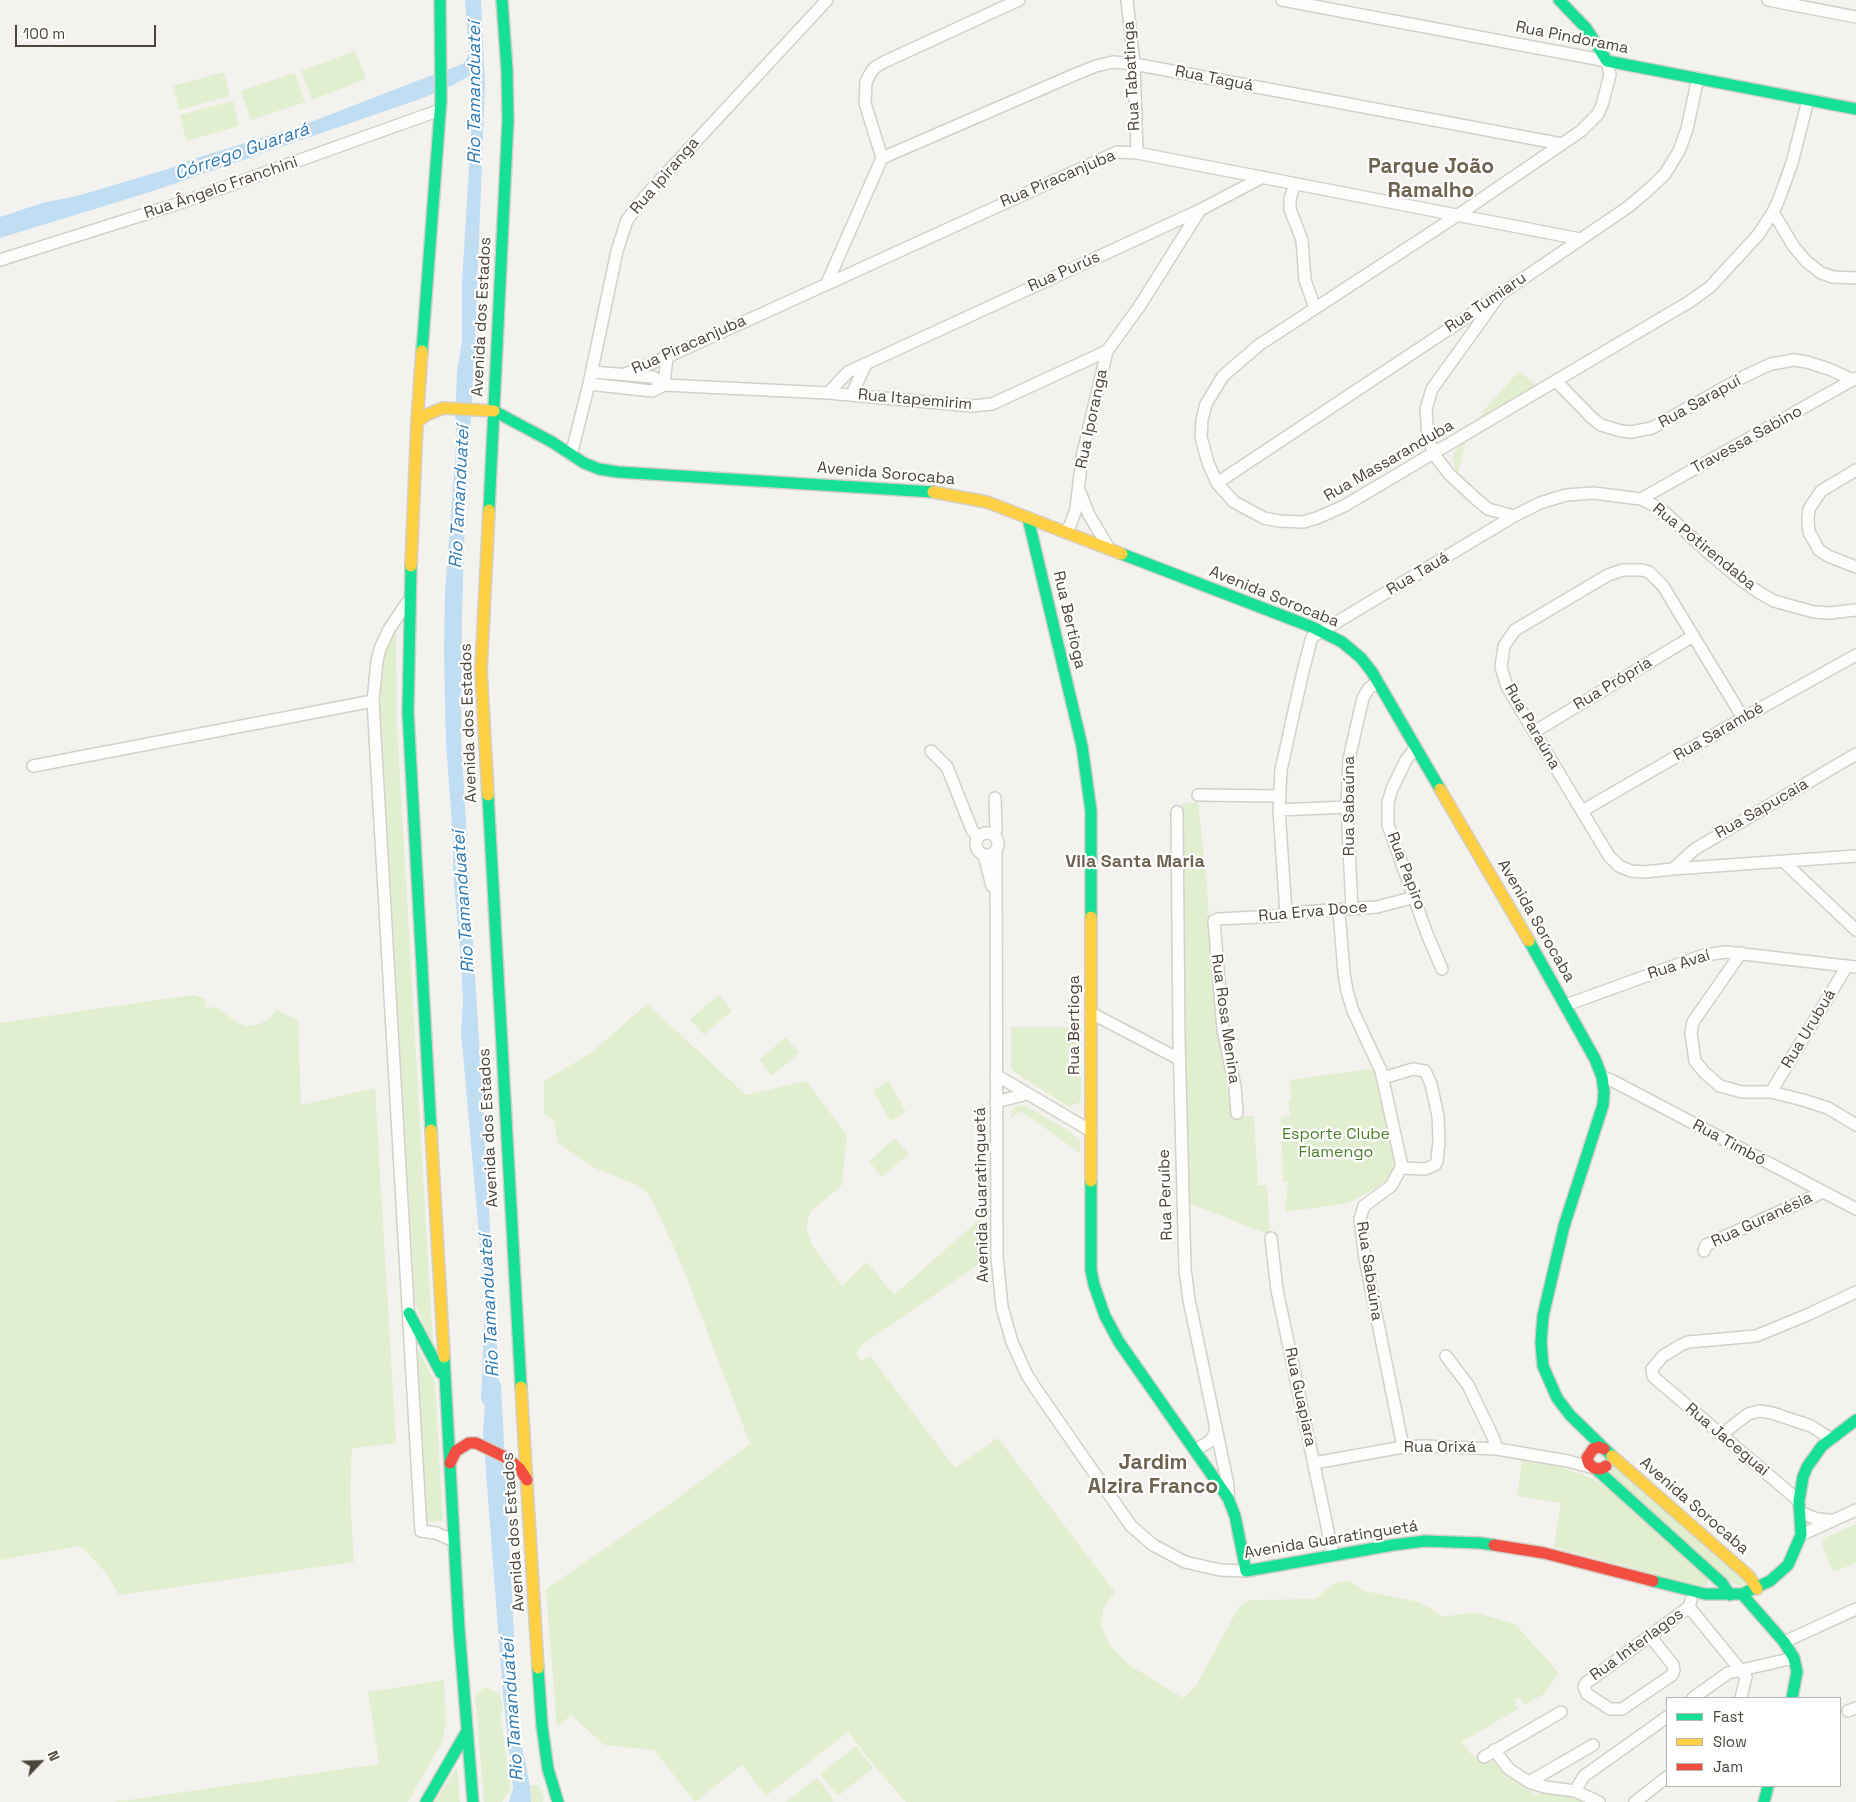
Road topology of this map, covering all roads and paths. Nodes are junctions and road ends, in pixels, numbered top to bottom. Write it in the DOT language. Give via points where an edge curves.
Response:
graph roads {
  1 [pos="440,0"];
  2 [pos="502,0"];
  3 [pos="827,0"];
  4 [pos="1019,0"];
  5 [pos="1127,0"];
  6 [pos="1282,0"];
  7 [pos="1559,0"];
  8 [pos="1768,0"];
  9 [pos="1856,17"];
  10 [pos="1607,61"];
  11 [pos="1134,64"];
  12 [pos="1698,78"];
  13 [pos="1808,100"];
  14 [pos="441,105"];
  15 [pos="1856,109"];
  16 [pos="1562,144"];
  17 [pos="1137,153"];
  18 [pos="882,158"];
  19 [pos="1263,177"];
  20 [pos="1295,184"];
  21 [pos="1200,210"];
  22 [pos="1773,212"];
  23 [pos="1458,215"];
  24 [pos="1580,239"];
  25 [pos="0,260"];
  26 [pos="1856,278"];
  27 [pos="827,283"];
  28 [pos="1501,293"];
  29 [pos="1315,308"];
  30 [pos="1107,351"];
  31 [pos="667,357"];
  32 [pos="865,366"];
  33 [pos="592,372"];
  34 [pos="625,374"];
  35 [pos="1854,379"];
  36 [pos="1556,381"];
  37 [pos="589,384"];
  38 [pos="664,385"];
  39 [pos="828,393"];
  40 [pos="852,394"];
  41 [pos="494,411"];
  42 [pos="417,422"];
  43 [pos="1434,454"];
  44 [pos="571,455"];
  45 [pos="1856,470"];
  46 [pos="1217,483"];
  47 [pos="1078,488"];
  48 [pos="1641,499"];
  49 [pos="1514,516"];
  50 [pos="1028,518"];
  51 [pos="1064,532"];
  52 [pos="1110,550"];
  53 [pos="1856,567"];
  54 [pos="409,600"];
  55 [pos="1856,610"];
  56 [pos="1322,631"];
  57 [pos="1693,636"];
  58 [pos="1856,655"];
  59 [pos="1378,682"];
  60 [pos="374,701"];
  61 [pos="1743,718"];
  62 [pos="1534,732"];
  63 [pos="1416,748"];
  64 [pos="931,751"];
  65 [pos="1856,754"];
  66 [pos="33,766"];
  67 [pos="1198,795"];
  68 [pos="1280,796"];
  69 [pos="995,798"];
  70 [pos="1347,807"];
  71 [pos="1279,810"];
  72 [pos="1582,811"];
  73 [pos="1177,812"];
  74 [pos="994,835"];
  75 [pos="978,837"];
  76 [pos="996,851"];
  77 [pos="984,855"];
  78 [pos="1856,856"];
  79 [pos="1784,862"];
  80 [pos="1673,869"];
  81 [pos="1415,897"];
  82 [pos="995,898"];
  83 [pos="1352,909"];
  84 [pos="1339,911"];
  85 [pos="1286,913"];
  86 [pos="1213,926"];
  87 [pos="1856,930"];
  88 [pos="1741,953"];
  89 [pos="1851,966"];
  90 [pos="1442,969"];
  91 [pos="1566,1005"];
  92 [pos="1091,1014"];
  93 [pos="1179,1059"];
  94 [pos="996,1075"];
  95 [pos="1602,1077"];
  96 [pos="1383,1078"];
  97 [pos="1771,1092"];
  98 [pos="1027,1094"];
  99 [pos="996,1102"];
  100 [pos="1238,1113"];
  101 [pos="1856,1125"];
  102 [pos="1091,1131"];
  103 [pos="1401,1168"];
  104 [pos="1823,1192"];
  105 [pos="1856,1210"];
  106 [pos="1271,1238"];
  107 [pos="1704,1251"];
  108 [pos="1856,1292"];
  109 [pos="410,1313"];
  110 [pos="1446,1356"];
  111 [pos="444,1378"];
  112 [pos="1856,1420"];
  113 [pos="1216,1428"];
  114 [pos="1582,1428"];
  115 [pos="1721,1435"];
  116 [pos="1831,1439"];
  117 [pos="1403,1447"];
  118 [pos="1497,1449"];
  119 [pos="1196,1450"];
  120 [pos="1605,1450"];
  121 [pos="1588,1454"];
  122 [pos="1568,1461"];
  123 [pos="450,1463"];
  124 [pos="1314,1464"];
  125 [pos="1595,1469"];
  126 [pos="527,1480"];
  127 [pos="1228,1498"];
  128 [pos="1800,1506"];
  129 [pos="1856,1510"];
  130 [pos="1832,1520"];
  131 [pos="1801,1535"];
  132 [pos="454,1541"];
  133 [pos="1333,1554"];
  134 [pos="1246,1570"];
  135 [pos="1757,1588"];
  136 [pos="1694,1592"];
  137 [pos="1736,1595"];
  138 [pos="1689,1607"];
  139 [pos="1856,1609"];
  140 [pos="1650,1636"];
  141 [pos="1784,1642"];
  142 [pos="1794,1658"];
  143 [pos="1740,1670"];
  144 [pos="1694,1697"];
  145 [pos="1741,1697"];
  146 [pos="1792,1697"];
  147 [pos="1561,1712"];
  148 [pos="1666,1719"];
  149 [pos="467,1731"];
  150 [pos="1592,1745"];
  151 [pos="1494,1750"];
  152 [pos="1484,1757"];
  153 [pos="1666,1778"];
  154 [pos="1529,1782"];
  155 [pos="1768,1787"];
  156 [pos="1575,1791"];
  157 [pos="426,1802"];
  158 [pos="474,1802"];
  159 [pos="558,1802"];
  160 [pos="1599,1802"];
  161 [pos="1634,1802"];
  162 [pos="1764,1802"];
  1 -- 14 [label="main road"];
  2 -- 41 [label="main road, Avenida dos Estados" via="508,120"];
  3 -- 33 [label="street, Rua Ipiranga" via="648,193 627,220 617,251"];
  4 -- 18 [label="street" via="874,68 866,82 865,102"];
  5 -- 11 [label="street, Rua Tabatinga"];
  6 -- 10 [label="street, Rua Pindorama"];
  7 -- 10 [label="main road" via="1586,28"];
  8 -- 9 [label="street"];
  10 -- 12 [label="main road, Rua Pindorama"];
  10 -- 16 [label="street, Rua Massaranduba" via="1610,75 1598,114"];
  11 -- 16 [label="street, Rua Taguá"];
  11 -- 17 [label="street, Rua Tabatinga"];
  11 -- 18 [label="street, Rua Taguá" via="1113,62 1096,66"];
  12 -- 13 [label="main road, Rua Pindorama"];
  12 -- 24 [label="street, Rua Tumiaru" via="1679,151 1665,174 1628,207"];
  13 -- 15 [label="main road, Rua Pindorama"];
  13 -- 22 [label="street, Rua Massaranduba" via="1792,162"];
  14 -- 25 [label="street, Rua Ângelo Franchini" via="192,198"];
  14 -- 42 [label="main road"];
  16 -- 23 [label="street, Rua Massaranduba"];
  17 -- 19 [label="street, Rua Piracanjuba"];
  17 -- 27 [label="street, Rua Piracanjuba" via="1108,154"];
  18 -- 27 [label="street"];
  19 -- 20 [label="street, Rua Piracanjuba"];
  19 -- 21 [label="street, Rua Purús"];
  20 -- 23 [label="street, Rua Piracanjuba"];
  20 -- 29 [label="street" via="1290,209 1302,240 1305,280"];
  21 -- 30 [label="street, Rua Itapemirim"];
  21 -- 32 [label="street, Rua Purús"];
  22 -- 26 [label="street" via="1794,247 1821,273"];
  22 -- 36 [label="street, Rua Massaranduba" via="1758,235 1698,296"];
  23 -- 24 [label="street, Rua Piracanjuba"];
  23 -- 29 [label="street, Rua Massaranduba"];
  24 -- 28 [label="street, Rua Tumiaru"];
  27 -- 31 [label="street, Rua Piracanjuba"];
  28 -- 43 [label="street" via="1432,389 1425,422"];
  28 -- 46 [label="street, Rua Tumiaru"];
  29 -- 46 [label="street, Rua Massaranduba" via="1233,365 1213,390 1206,404 1201,437"];
  30 -- 40 [label="street, Rua Itapemirim" via="999,401 981,406"];
  30 -- 47 [label="street, Rua Iporanga" via="1082,456"];
  31 -- 34 [label="street, Rua Piracanjuba"];
  31 -- 38 [label="street"];
  32 -- 39 [label="street, Rua Purús" via="848,372"];
  32 -- 40 [label="street"];
  33 -- 34 [label="street, Rua Itapemirim"];
  33 -- 37 [label="street, Rua Ipiranga"];
  34 -- 38 [label="street, Rua Itapemirim" via="653,378"];
  35 -- 36 [label="street, Rua Sarapuí" via="1807,362 1794,360 1772,364 1652,428 1630,432 1621,432 1592,418"];
  35 -- 48 [label="street, Travessa Sabino"];
  36 -- 43 [label="street, Rua Massaranduba"];
  37 -- 38 [label="street, Rua Itapemirim" via="652,391"];
  37 -- 44 [label="street, Rua Ipiranga"];
  38 -- 39 [label="street, Rua Itapemirim"];
  39 -- 40 [label="street, Rua Itapemirim"];
  41 -- 42 [label="main road" via="443,408"];
  41 -- 44 [label="main road, Avenida Sorocaba"];
  41 -- 126 [label="main road, Avenida dos Estados" via="481,671"];
  42 -- 54 [label="main road"];
  43 -- 46 [label="street, Rua Massaranduba" via="1344,506 1303,522 1264,518 1234,502"];
  43 -- 49 [label="street" via="1449,474 1488,509"];
  44 -- 50 [label="main road, Avenida Sorocaba" via="599,469 618,472 933,492 986,502"];
  45 -- 53 [label="street" via="1820,491 1809,509 1808,520 1809,532 1819,550"];
  47 -- 51 [label="street, Rua Iporanga" via="1074,519"];
  47 -- 52 [label="street, Rua Iporanga" via="1089,515"];
  48 -- 49 [label="street, Rua Potirendaba" via="1593,493 1566,495"];
  48 -- 55 [label="street, Rua Potirendaba" via="1661,509 1710,554 1760,593 1814,612"];
  49 -- 56 [label="street, Rua Tauá"];
  50 -- 51 [label="main road, Avenida Sorocaba"];
  50 -- 92 [label="main road, Rua Bertioga" via="1089,788"];
  51 -- 52 [label="main road, Avenida Sorocaba"];
  52 -- 56 [label="main road, Avenida Sorocaba"];
  54 -- 60 [label="street" via="388,630 380,649"];
  54 -- 111 [label="main road" via="408,713"];
  56 -- 59 [label="main road, Avenida Sorocaba" via="1356,652"];
  56 -- 68 [label="street" via="1312,637 1308,647 1284,754"];
  57 -- 61 [label="street, Rua Paraúna"];
  57 -- 62 [label="street, Rua Própria"];
  57 -- 62 [label="street, Rua Paraúna" via="1663,586 1649,572 1642,570 1623,570 1608,575 1527,623 1516,630 1504,646 1501,667 1507,687"];
  58 -- 61 [label="street, Rua Sarambé"];
  59 -- 63 [label="main road, Avenida Sorocaba"];
  59 -- 70 [label="street, Rua Sabaúna" via="1363,698 1352,741"];
  60 -- 66 [label="street"];
  60 -- 109 [label="street"];
  61 -- 72 [label="street, Rua Sarambé"];
  62 -- 72 [label="street, Rua Paraúna"];
  63 -- 81 [label="street, Rua Papiro" via="1406,760 1388,802 1388,825"];
  63 -- 91 [label="main road, Avenida Sorocaba"];
  64 -- 75 [label="street" via="947,767 972,830"];
  65 -- 80 [label="street, Rua Sapucaia" via="1695,849"];
  67 -- 68 [label="street"];
  68 -- 71 [label="street"];
  69 -- 74 [label="street"];
  70 -- 71 [label="street"];
  70 -- 83 [label="street, Rua Sabaúna"];
  71 -- 85 [label="street"];
  72 -- 80 [label="street, Rua Paraúna" via="1609,856 1619,866 1644,872"];
  73 -- 93 [label="street, Rua Peruíbe"];
  74 -- 75 [label="street" via="985,833"];
  74 -- 76 [label="street" via="998,843"];
  75 -- 77 [label="street" via="975,846"];
  76 -- 77 [label="street"];
  76 -- 82 [label="street, Avenida Guaratinguetá"];
  77 -- 82 [label="street, Avenida Guaratinguetá"];
  78 -- 79 [label="street, Rua Paraúna"];
  79 -- 80 [label="street, Rua Paraúna"];
  79 -- 87 [label="street"];
  81 -- 83 [label="street, Rua Erva Doce" via="1377,907"];
  81 -- 90 [label="street, Rua Papiro"];
  82 -- 94 [label="street, Avenida Guaratinguetá"];
  83 -- 84 [label="street, Rua Erva Doce"];
  84 -- 85 [label="street, Rua Erva Doce"];
  84 -- 96 [label="street" via="1347,991"];
  85 -- 86 [label="street, Rua Erva Doce" via="1218,919"];
  86 -- 100 [label="street, Rua Rosa Menina" via="1223,1028"];
  88 -- 89 [label="street, Rua Avaí"];
  88 -- 91 [label="street, Rua Avaí" via="1704,955"];
  88 -- 97 [label="street" via="1693,1022 1692,1048 1695,1060 1720,1086 1742,1092"];
  89 -- 97 [label="street, Rua Urubuá"];
  91 -- 95 [label="main road, Avenida Sorocaba"];
  92 -- 93 [label="street"];
  92 -- 102 [label="main road, Rua Bertioga"];
  93 -- 113 [label="street, Rua Peruíbe" via="1186,1277"];
  94 -- 98 [label="street"];
  94 -- 99 [label="street, Avenida Guaratinguetá"];
  95 -- 104 [label="street, Rua Timbó"];
  95 -- 114 [label="main road, Avenida Sorocaba" via="1603,1105 1564,1226 1541,1331 1543,1366 1547,1377 1561,1404"];
  96 -- 103 [label="street"];
  96 -- 103 [label="street" via="1417,1069 1425,1072 1431,1084 1439,1126 1437,1161 1425,1169"];
  97 -- 101 [label="street" via="1828,1108"];
  98 -- 99 [label="street"];
  98 -- 102 [label="street"];
  99 -- 134 [label="street, Avenida Guaratinguetá" via="999,1284 1007,1325 1027,1374 1123,1516 1143,1537 1175,1558 1192,1564 1220,1570"];
  102 -- 119 [label="main road, Rua Bertioga" via="1091,1270 1094,1286 1119,1342"];
  103 -- 117 [label="street, Rua Sabaúna" via="1387,1190 1364,1206 1360,1219"];
  104 -- 105 [label="street, Rua Timbó"];
  104 -- 107 [label="street, Rua Guranésia" via="1706,1245"];
  106 -- 124 [label="street, Rua Guapiara" via="1277,1290"];
  108 -- 115 [label="street, Rua Jaceguai" via="1756,1336 1688,1342 1656,1363 1652,1372 1656,1379"];
  109 -- 111 [label="main road"];
  109 -- 132 [label="street" via="422,1531"];
  110 -- 118 [label="street" via="1468,1385"];
  111 -- 123 [label="main road"];
  112 -- 116 [label="main road"];
  113 -- 119 [label="street" via="1210,1441"];
  113 -- 127 [label="street, Rua Peruíbe"];
  114 -- 120 [label="main road, Avenida Sorocaba"];
  114 -- 121 [label="main road, Avenida Sorocaba" via="1588,1439"];
  115 -- 116 [label="street" via="1748,1414 1759,1411 1811,1426"];
  115 -- 128 [label="street, Rua Jaceguai"];
  116 -- 128 [label="main road" via="1807,1467"];
  117 -- 118 [label="street, Rua Orixá"];
  117 -- 124 [label="street, Rua Orixá"];
  118 -- 122 [label="street, Rua Orixá"];
  119 -- 127 [label="main road, Rua Bertioga"];
  120 -- 121 [label="main road" via="1596,1448"];
  120 -- 125 [label="main road" via="1609,1456 1608,1464"];
  120 -- 135 [label="main road, Avenida Sorocaba" via="1749,1576"];
  121 -- 122 [label="street, Rua Orixá"];
  121 -- 125 [label="main road" via="1589,1464"];
  122 -- 125 [label="street, Rua Orixá"];
  123 -- 126 [label="main road" via="456,1451 469,1443 476,1443 490,1448 520,1468"];
  123 -- 132 [label="main road"];
  124 -- 133 [label="street, Rua Guapiara"];
  125 -- 137 [label="main road"];
  126 -- 159 [label="main road, Avenida dos Estados" via="542,1726 548,1769"];
  127 -- 134 [label="main road, Rua Peruíbe"];
  128 -- 130 [label="street" via="1817,1519"];
  128 -- 131 [label="main road"];
  129 -- 130 [label="street"];
  130 -- 131 [label="street"];
  131 -- 135 [label="main road, Avenida Guaratinguetá" via="1788,1565"];
  132 -- 149 [label="main road"];
  133 -- 134 [label="main road, Avenida Guaratinguetá"];
  133 -- 136 [label="main road, Avenida Guaratinguetá" via="1426,1541 1480,1542 1544,1553"];
  135 -- 137 [label="main road, Avenida Guaratinguetá"];
  136 -- 137 [label="main road, Avenida Guaratinguetá"];
  136 -- 138 [label="street"];
  137 -- 141 [label="main road"];
  138 -- 140 [label="street, Rua Interlagos"];
  138 -- 143 [label="street"];
  139 -- 141 [label="street"];
  140 -- 140 [label="street, Rua Interlagos" via="1586,1683 1587,1694 1610,1709 1622,1709 1672,1675 1672,1665"];
  141 -- 142 [label="main road"];
  142 -- 143 [label="street"];
  142 -- 146 [label="main road" via="1797,1672"];
  143 -- 144 [label="street" via="1724,1675"];
  143 -- 145 [label="street" via="1746,1677"];
  147 -- 151 [label="street"];
  148 -- 156 [label="street" via="1584,1776"];
  149 -- 157 [label="main road"];
  149 -- 158 [label="main road"];
  150 -- 154 [label="street"];
  151 -- 152 [label="street"];
  151 -- 154 [label="street" via="1508,1768"];
  153 -- 161 [label="street"];
  154 -- 156 [label="street"];
  155 -- 162 [label="main road"];
  156 -- 160 [label="street"];
}
